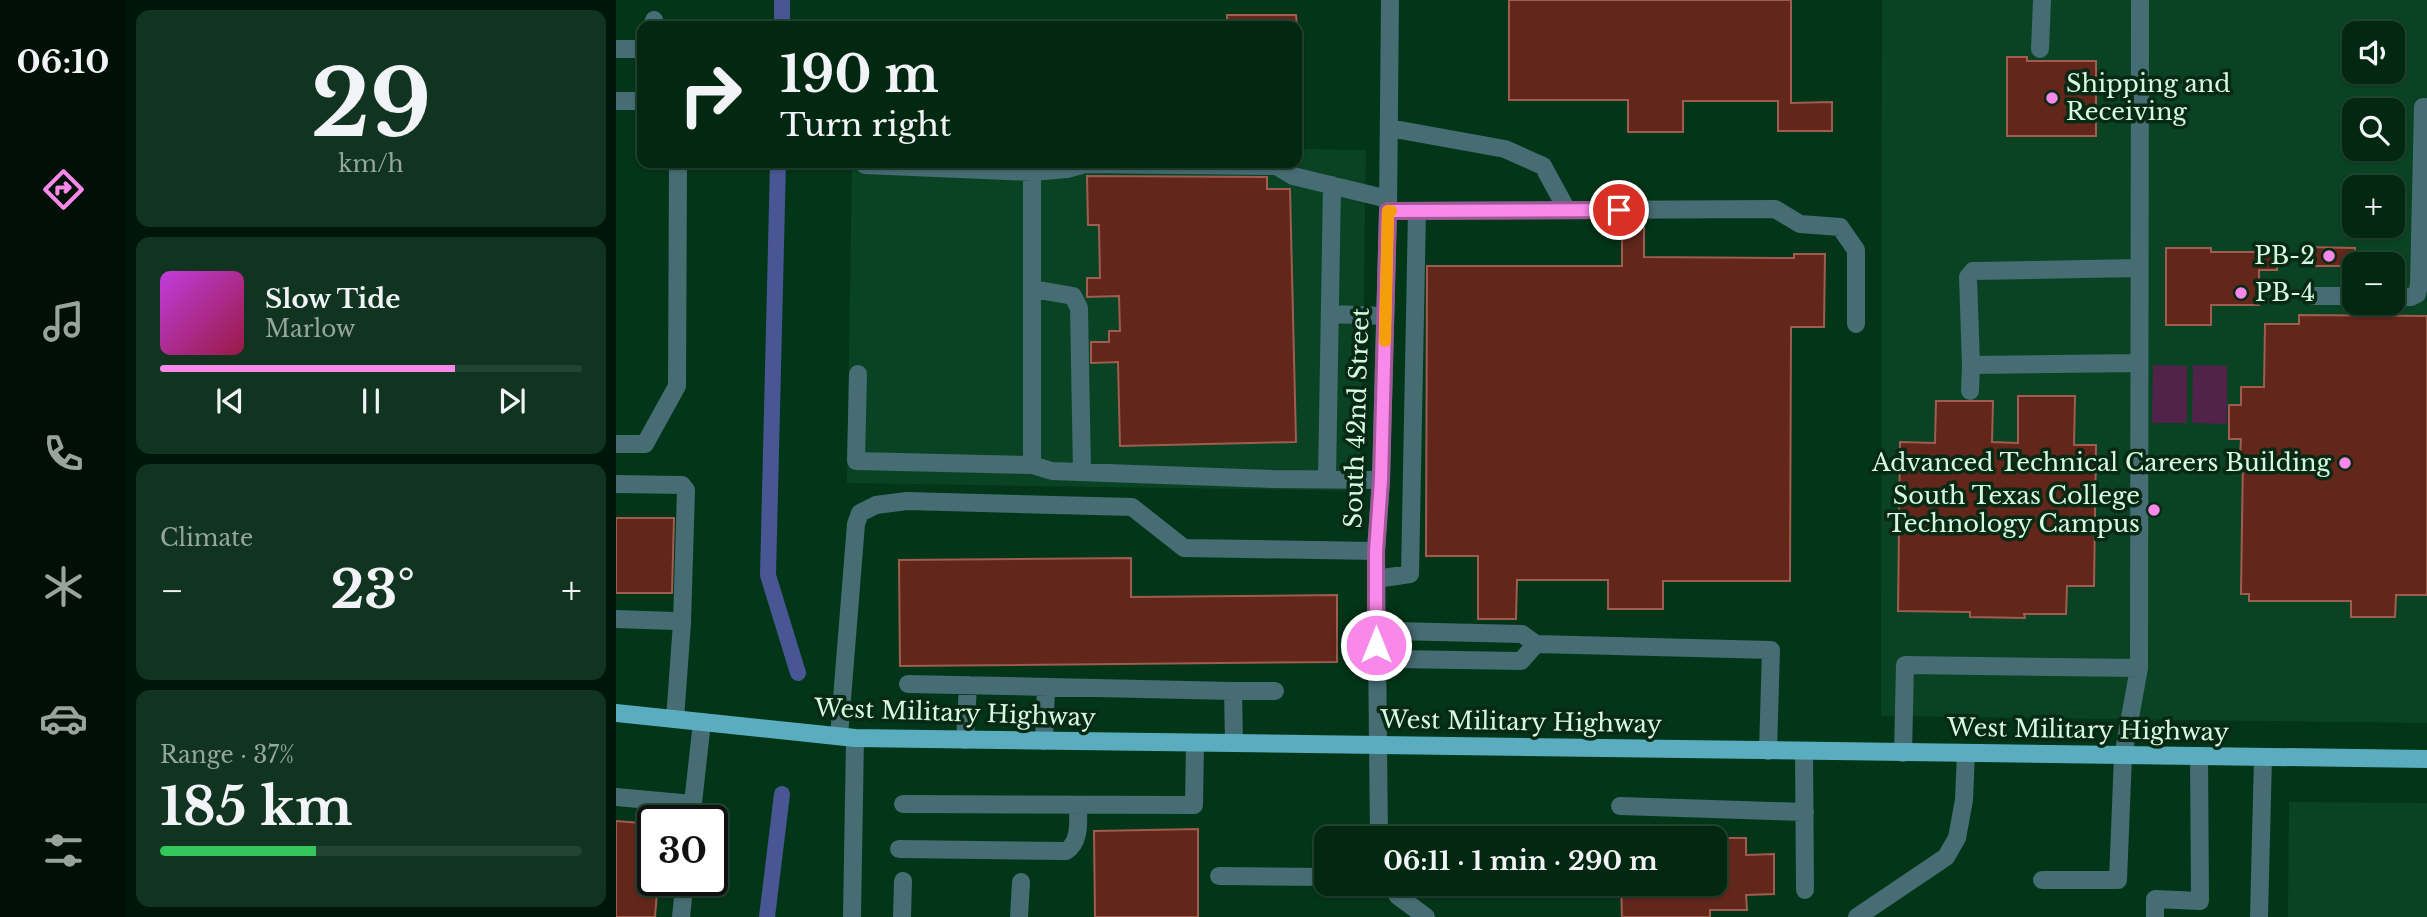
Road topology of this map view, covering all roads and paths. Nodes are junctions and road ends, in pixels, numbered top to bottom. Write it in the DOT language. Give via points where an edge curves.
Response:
graph roads {
  1 [pos="1390,0"];
  2 [pos="2042,0"];
  3 [pos="2140,0"];
  4 [pos="616,49"];
  5 [pos="637,49"];
  6 [pos="2040,49"];
  7 [pos="616,101"];
  8 [pos="637,101"];
  9 [pos="2427,107"];
  10 [pos="1389,128"];
  11 [pos="678,168"];
  12 [pos="937,168"];
  13 [pos="1071,168"];
  14 [pos="1280,168"];
  15 [pos="1032,172"];
  16 [pos="1332,185"];
  17 [pos="1388,205"];
  18 [pos="1566,210"];
  19 [pos="1417,211"];
  20 [pos="2424,213"];
  21 [pos="2139,268"];
  22 [pos="1033,289"];
  23 [pos="2313,296"];
  24 [pos="2342,296"];
  25 [pos="2405,297"];
  26 [pos="1330,314"];
  27 [pos="1385,316"];
  28 [pos="1856,324"];
  29 [pos="1414,347"];
  30 [pos="1384,348"];
  31 [pos="2139,363"];
  32 [pos="1971,365"];
  33 [pos="858,374"];
  34 [pos="1970,391"];
  35 [pos="616,444"];
  36 [pos="1032,465"];
  37 [pos="1082,472"];
  38 [pos="1327,480"];
  39 [pos="1381,480"];
  40 [pos="616,484"];
  41 [pos="1376,551"];
  42 [pos="1376,579"];
  43 [pos="616,619"];
  44 [pos="682,623"];
  45 [pos="1536,644"];
  46 [pos="1382,645"];
  47 [pos="2139,668"];
  48 [pos="908,684"];
  49 [pos="968,685"];
  50 [pos="1046,688"];
  51 [pos="1233,691"];
  52 [pos="1275,691"];
  53 [pos="616,713"];
  54 [pos="675,719"];
  55 [pos="702,722"];
  56 [pos="847,737"];
  57 [pos="965,740"];
  58 [pos="1044,741"];
  59 [pos="1195,743"];
  60 [pos="1234,743"];
  61 [pos="1379,745"];
  62 [pos="1768,751"];
  63 [pos="1804,751"];
  64 [pos="1903,752"];
  65 [pos="1966,754"];
  66 [pos="2123,756"];
  67 [pos="2199,756"];
  68 [pos="2263,757"];
  69 [pos="2427,759"];
  70 [pos="616,797"];
  71 [pos="903,804"];
  72 [pos="654,805"];
  73 [pos="693,805"];
  74 [pos="1078,805"];
  75 [pos="1620,806"];
  76 [pos="1805,812"];
  77 [pos="1379,826"];
  78 [pos="899,849"];
  79 [pos="1219,876"];
  80 [pos="1314,877"];
  81 [pos="2042,880"];
  82 [pos="903,881"];
  83 [pos="1021,882"];
  84 [pos="1805,890"];
  85 [pos="683,896"];
  86 [pos="1398,896"];
  87 [pos="2200,909"];
  88 [pos="681,917"];
  89 [pos="852,917"];
  90 [pos="902,917"];
  91 [pos="1019,917"];
  92 [pos="1426,917"];
  93 [pos="1857,917"];
  94 [pos="2155,917"];
  95 [pos="2259,917"];
  1 -- 10 [label="street, South 42nd Street"];
  2 -- 6 [label="street"];
  3 -- 21 [label="street"];
  4 -- 5 [label="street"];
  7 -- 8 [label="street"];
  9 -- 20 [label="street" via="2423,107"];
  10 -- 17 [label="street, South 42nd Street"];
  10 -- 18 [label="street" via="1505,149 1543,166"];
  11 -- 35 [label="street" via="677,386 645,444"];
  12 -- 15 [label="street"];
  13 -- 15 [label="street"];
  14 -- 16 [label="street" via="1293,176"];
  15 -- 22 [label="street"];
  16 -- 17 [label="street"];
  16 -- 26 [label="street"];
  17 -- 19 [label="street"];
  17 -- 27 [label="street, South 42nd Street"];
  18 -- 19 [label="street"];
  18 -- 28 [label="street" via="1775,209 1800,224 1840,227 1856,250"];
  19 -- 29 [label="street"];
  20 -- 25 [label="street" via="2417,295"];
  21 -- 31 [label="street"];
  21 -- 32 [label="street" via="1973,271 1968,277"];
  22 -- 36 [label="street"];
  22 -- 37 [label="street" via="1073,296 1079,308"];
  23 -- 24 [label="street"];
  26 -- 27 [label="street"];
  26 -- 38 [label="street"];
  27 -- 30 [label="street, South 42nd Street"];
  29 -- 30 [label="street"];
  29 -- 42 [label="street" via="1410,575"];
  30 -- 39 [label="street, South 42nd Street"];
  31 -- 32 [label="street"];
  31 -- 47 [label="street"];
  32 -- 34 [label="street"];
  33 -- 36 [label="street" via="856,461"];
  36 -- 37 [label="street"];
  37 -- 38 [label="street"];
  38 -- 39 [label="street"];
  39 -- 41 [label="street, South 42nd Street"];
  40 -- 44 [label="street" via="682,485 686,490"];
  41 -- 42 [label="street, South 42nd Street"];
  41 -- 56 [label="street" via="1184,548 1132,508 907,501 876,505 860,513 856,524"];
  42 -- 46 [label="street, South 42nd Street"];
  43 -- 44 [label="street"];
  44 -- 54 [label="street"];
  45 -- 46 [label="street" via="1522,634 1394,631"];
  45 -- 46 [label="street" via="1521,661 1394,659"];
  45 -- 62 [label="street" via="1771,650"];
  46 -- 61 [label="street, South 42nd Street"];
  47 -- 64 [label="street" via="1905,665"];
  47 -- 66 [label="street"];
  48 -- 49 [label="street"];
  49 -- 50 [label="street"];
  49 -- 57 [label="street"];
  50 -- 51 [label="street"];
  50 -- 58 [label="street"];
  51 -- 52 [label="street"];
  51 -- 60 [label="street"];
  53 -- 54 [label="main road, West Military Highway"];
  54 -- 55 [label="main road, West Military Highway"];
  55 -- 56 [label="main road, West Military Highway"];
  55 -- 73 [label="street"];
  56 -- 57 [label="main road, West Military Highway"];
  56 -- 89 [label="street"];
  57 -- 58 [label="main road, West Military Highway"];
  58 -- 59 [label="main road, West Military Highway"];
  59 -- 60 [label="main road, West Military Highway"];
  59 -- 74 [label="street" via="1194,805"];
  60 -- 61 [label="main road, West Military Highway"];
  61 -- 62 [label="main road, West Military Highway"];
  61 -- 77 [label="street, South 42nd Street"];
  62 -- 63 [label="main road, West Military Highway"];
  63 -- 64 [label="main road, West Military Highway"];
  63 -- 76 [label="street"];
  64 -- 65 [label="main road, West Military Highway"];
  65 -- 66 [label="main road, West Military Highway"];
  65 -- 93 [label="street" via="1959,825 1945,857"];
  66 -- 67 [label="main road, West Military Highway"];
  66 -- 81 [label="street" via="2118,880"];
  67 -- 68 [label="main road, West Military Highway"];
  67 -- 87 [label="street"];
  68 -- 69 [label="main road, West Military Highway"];
  68 -- 95 [label="street"];
  70 -- 72 [label="street"];
  71 -- 74 [label="street"];
  74 -- 78 [label="street" via="1075,842 1066,851"];
  75 -- 76 [label="street"];
  76 -- 84 [label="street"];
  79 -- 80 [label="street"];
  82 -- 90 [label="street"];
  83 -- 91 [label="street"];
  85 -- 88 [label="street"];
  86 -- 92 [label="street"];
  87 -- 94 [label="street" via="2155,899"];
}
